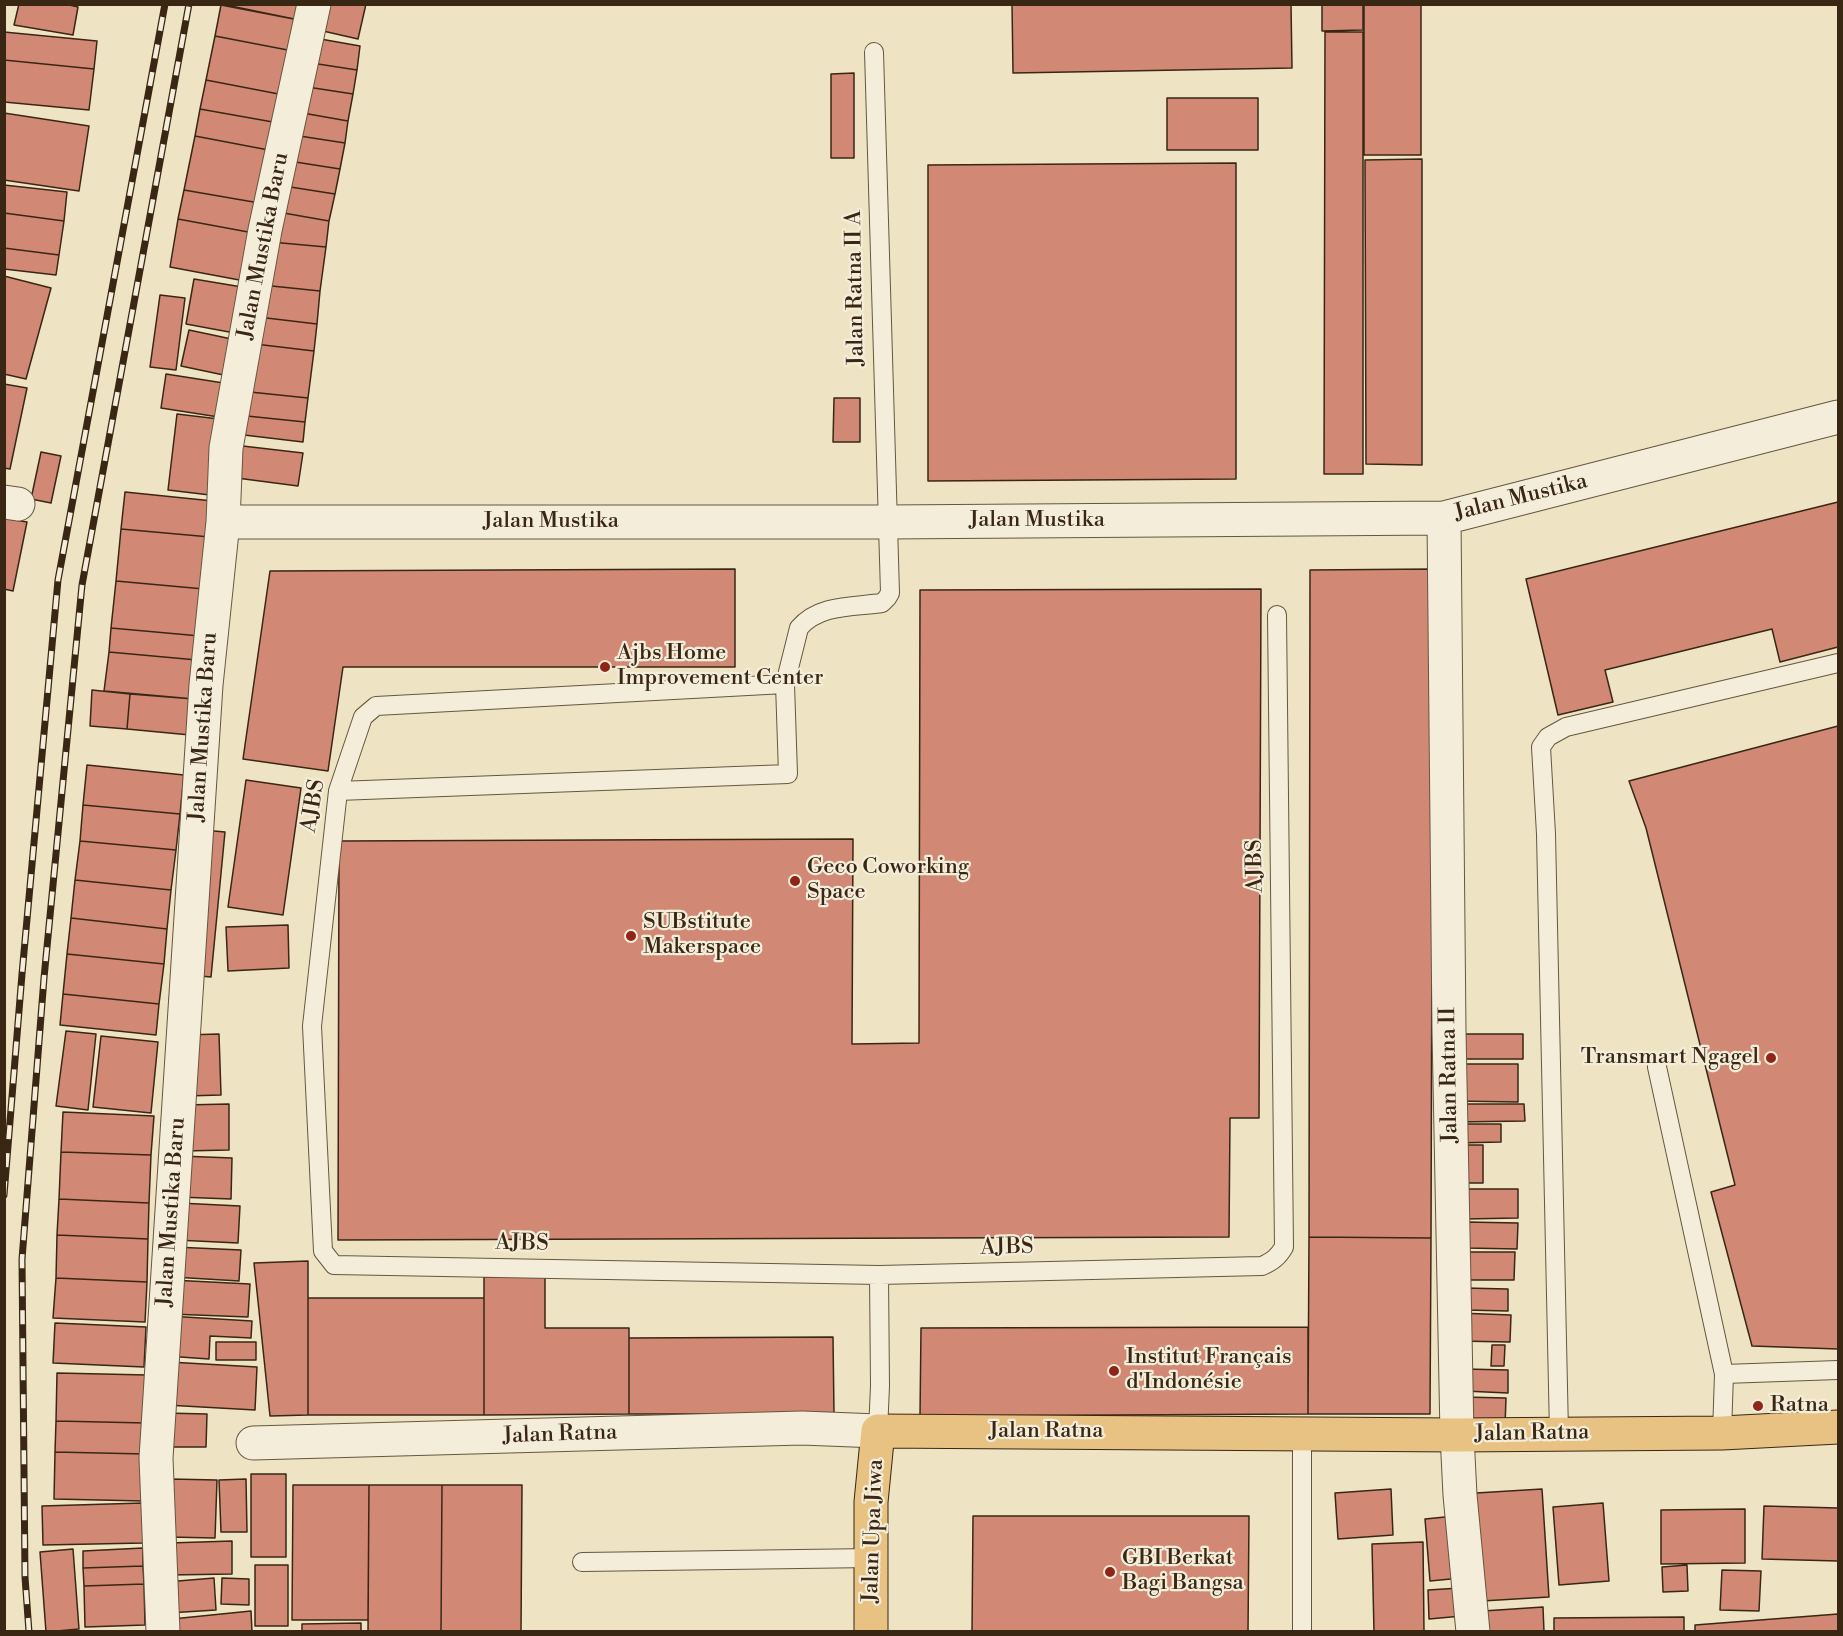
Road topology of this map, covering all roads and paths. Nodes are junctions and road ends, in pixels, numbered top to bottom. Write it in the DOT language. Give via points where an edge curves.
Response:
graph roads {
  1 [pos="314,4"];
  2 [pos="874,52"];
  3 [pos="1839,417"];
  4 [pos="1443,518"];
  5 [pos="223,522"];
  6 [pos="886,522"];
  7 [pos="1277,615"];
  8 [pos="1839,663"];
  9 [pos="785,684"];
  10 [pos="338,791"];
  11 [pos="1657,1067"];
  12 [pos="879,1275"];
  13 [pos="1839,1370"];
  14 [pos="1724,1374"];
  15 [pos="1839,1427"];
  16 [pos="878,1431"];
  17 [pos="1559,1433"];
  18 [pos="1722,1433"];
  19 [pos="1302,1434"];
  20 [pos="1457,1436"];
  21 [pos="253,1443"];
  22 [pos="872,1558"];
  23 [pos="582,1562"];
  24 [pos="163,1632"];
  25 [pos="871,1632"];
  26 [pos="1302,1632"];
  27 [pos="1473,1632"];
  1 -- 5 [label="street, Jalan Mustika Baru" via="265,230 226,448"];
  2 -- 6 [label="lane, Jalan Ratna II A"];
  3 -- 4 [label="street, Jalan Mustika"];
  4 -- 6 [label="street, Jalan Mustika"];
  4 -- 20 [label="street, Jalan Ratna II"];
  5 -- 6 [label="street, Jalan Mustika"];
  5 -- 24 [label="street, Jalan Mustika Baru" via="206,685 156,1458"];
  6 -- 9 [label="lane" via="890,592 887,598 882,603 821,611 805,620 799,627"];
  7 -- 12 [label="lane, AJBS" via="1284,1247 1279,1256 1262,1266"];
  8 -- 17 [label="lane" via="1566,727 1548,737 1541,747"];
  9 -- 10 [label="lane, AJBS" via="376,706 363,717"];
  9 -- 10 [label="lane" via="788,774"];
  10 -- 12 [label="lane, AJBS" via="312,1026 323,1251 334,1265"];
  11 -- 14 [label="lane"];
  12 -- 16 [label="lane"];
  13 -- 14 [label="lane"];
  14 -- 18 [label="lane"];
  15 -- 18 [label="highway, Jalan Ratna"];
  16 -- 19 [label="highway, Jalan Ratna"];
  16 -- 21 [label="street, Jalan Ratna" via="802,1428"];
  16 -- 22 [label="highway, Jalan Upa Jiwa"];
  17 -- 18 [label="highway, Jalan Ratna"];
  17 -- 20 [label="highway, Jalan Ratna"];
  19 -- 20 [label="highway, Jalan Ratna"];
  19 -- 26 [label="lane"];
  20 -- 27 [label="street, Jalan Ratna II"];
  22 -- 23 [label="lane"];
  22 -- 25 [label="highway, Jalan Upa Jiwa"];
}
